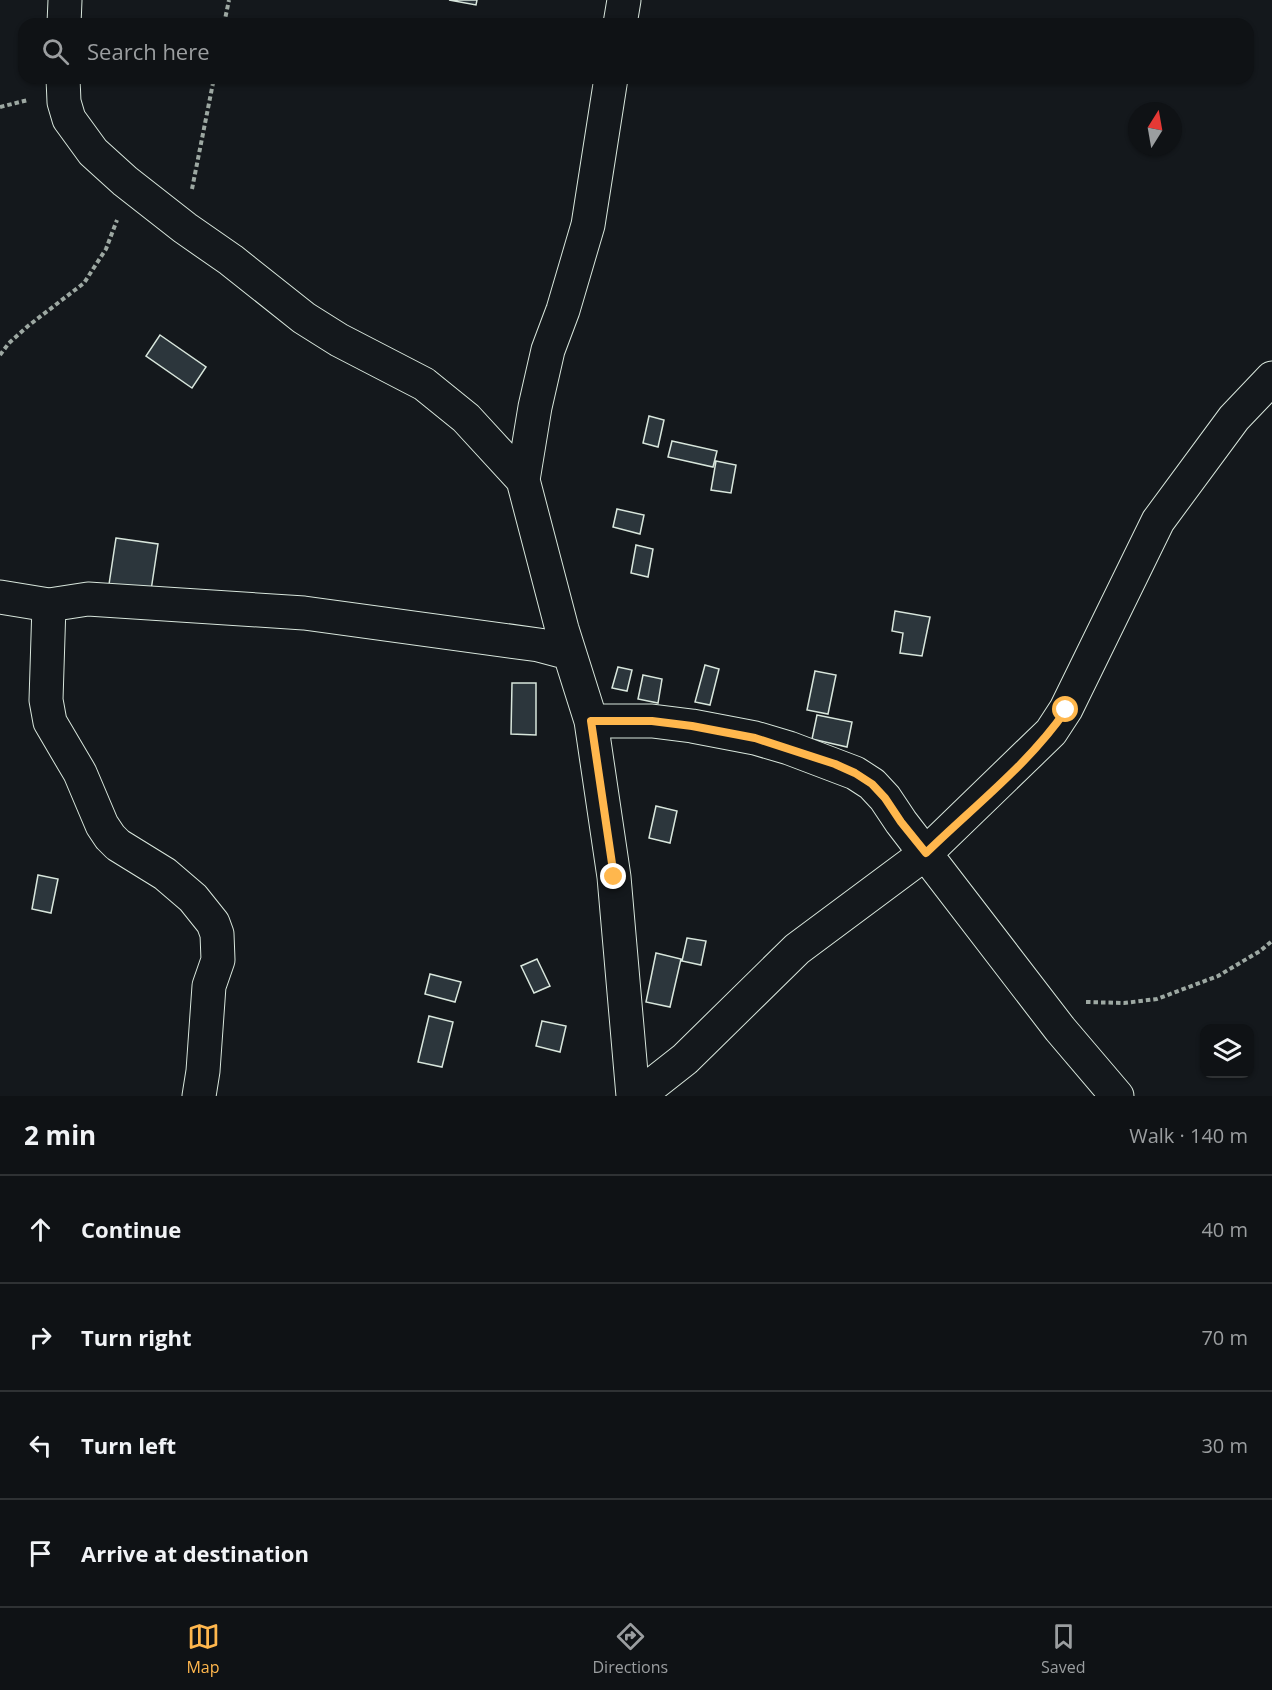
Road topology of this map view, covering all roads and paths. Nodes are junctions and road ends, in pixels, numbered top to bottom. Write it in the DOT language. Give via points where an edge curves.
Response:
graph roads {
  1 [pos="65,0"];
  2 [pos="229,0"];
  3 [pos="624,0"];
  4 [pos="64,18"];
  5 [pos="225,18"];
  6 [pos="621,18"];
  7 [pos="63,84"];
  8 [pos="213,84"];
  9 [pos="610,84"];
  10 [pos="125,181"];
  11 [pos="185,228"];
  12 [pos="0,355"];
  13 [pos="1272,378"];
  14 [pos="523,480"];
  15 [pos="0,597"];
  16 [pos="49,605"];
  17 [pos="569,653"];
  18 [pos="591,721"];
  19 [pos="926,853"];
  20 [pos="1272,941"];
  21 [pos="1037,1000"];
  22 [pos="199,1096"];
  23 [pos="633,1096"];
  24 [pos="638,1096"];
  25 [pos="1117,1096"];
  1 -- 4 [label="street"];
  2 -- 5 [label="path"];
  3 -- 6 [label="street"];
  7 -- 10 [label="street" via="69,119 93,152"];
  8 -- 11 [label="path"];
  9 -- 14 [label="street" via="588,225 548,350"];
  10 -- 11 [label="street"];
  10 -- 12 [label="path" via="123,201 106,249 84,283 28,326"];
  11 -- 14 [label="street" via="304,318 424,384 466,418"];
  13 -- 19 [label="street" via="1234,418 1158,521 1066,710 1050,732"];
  14 -- 17 [label="street"];
  15 -- 16 [label="street"];
  16 -- 17 [label="street" via="88,598 304,614 539,645"];
  16 -- 22 [label="street" via="46,700 50,722 80,773 102,825 118,845 165,874 193,898 217,934 218,960 209,986"];
  17 -- 18 [label="street"];
  18 -- 19 [label="street" via="652,721 692,726 755,738 835,764 872,784"];
  18 -- 23 [label="street" via="614,877"];
  19 -- 21 [label="street"];
  19 -- 24 [label="street" via="797,949 686,1059"];
  20 -- 21 [label="path" via="1218,976 1157,999 1124,1003"];
  21 -- 25 [label="street"];
}
